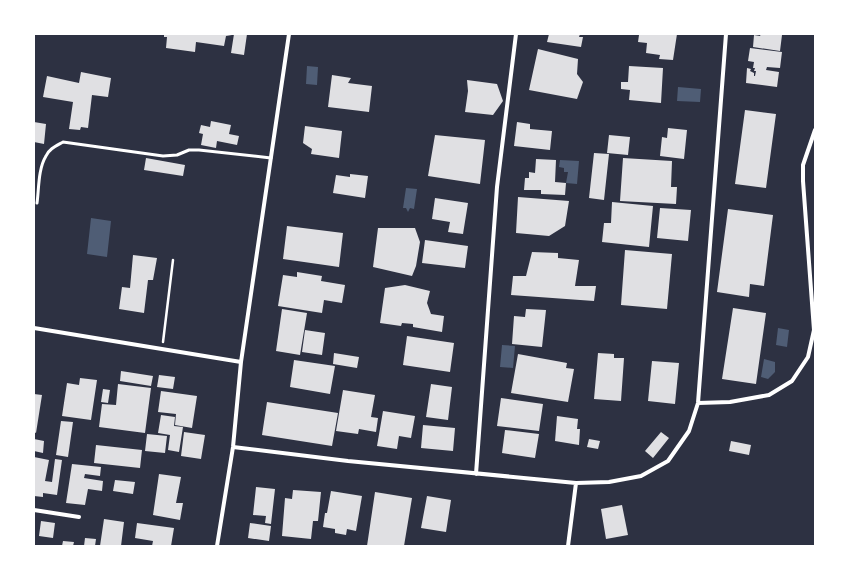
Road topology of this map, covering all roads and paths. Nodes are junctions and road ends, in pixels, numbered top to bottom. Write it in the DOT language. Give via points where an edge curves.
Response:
graph roads {
  1 [pos="289,34"];
  2 [pos="516,34"];
  3 [pos="726,34"];
  4 [pos="815,130"];
  5 [pos="271,158"];
  6 [pos="37,203"];
  7 [pos="173,260"];
  8 [pos="34,328"];
  9 [pos="162,349"];
  10 [pos="241,362"];
  11 [pos="698,403"];
  12 [pos="233,447"];
  13 [pos="476,474"];
  14 [pos="576,483"];
  15 [pos="34,510"];
  16 [pos="79,517"];
  17 [pos="217,546"];
  18 [pos="568,546"];
  1 -- 5 [label="street"];
  2 -- 13 [label="street" via="497,187"];
  3 -- 11 [label="street"];
  4 -- 11 [label="street" via="803,165 814,330 808,358 792,381 769,395 730,402"];
  5 -- 6 [label="lane" via="199,150 163,156 63,142 53,147 46,156 42,166"];
  5 -- 10 [label="street"];
  7 -- 9 [label="path"];
  8 -- 9 [label="street"];
  9 -- 10 [label="street"];
  10 -- 12 [label="street"];
  11 -- 14 [label="street" via="689,431 668,461 641,476 609,482"];
  12 -- 13 [label="street"];
  12 -- 17 [label="street"];
  13 -- 14 [label="street"];
  14 -- 18 [label="street"];
  15 -- 16 [label="street"];
}
